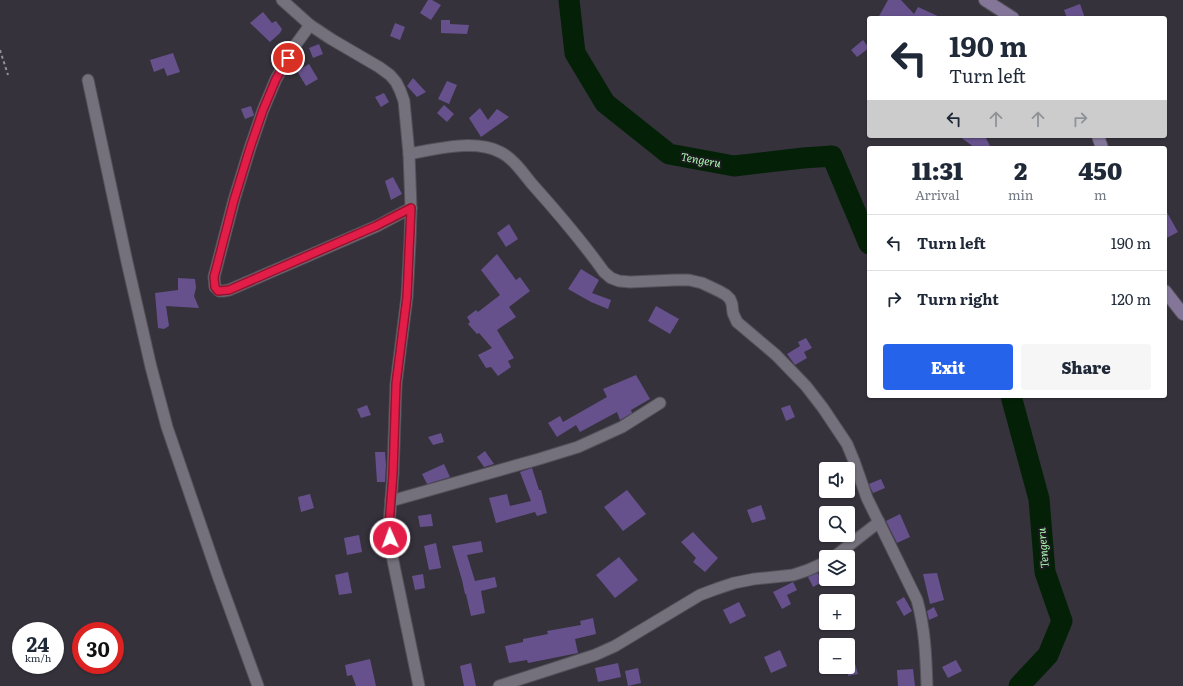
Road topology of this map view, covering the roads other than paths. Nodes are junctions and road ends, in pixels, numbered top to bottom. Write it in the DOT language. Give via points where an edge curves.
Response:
graph roads {
  1 [pos="282,0"];
  2 [pos="985,0"];
  3 [pos="1010,16"];
  4 [pos="310,25"];
  5 [pos="88,80"];
  6 [pos="409,154"];
  7 [pos="411,208"];
  8 [pos="1167,294"];
  9 [pos="1183,314"];
  10 [pos="660,403"];
  11 [pos="390,501"];
  12 [pos="879,522"];
  13 [pos="843,550"];
  14 [pos="819,565"];
  15 [pos="258,686"];
  16 [pos="419,686"];
  17 [pos="499,686"];
  18 [pos="927,686"];
  1 -- 4 [label="street"];
  2 -- 3 [label="street"];
  4 -- 6 [label="street" via="379,67 396,82 404,101"];
  4 -- 7 [label="street" via="276,79 263,110 222,244 214,277 215,287 218,291 229,290 376,226"];
  5 -- 15 [label="street" via="167,427"];
  6 -- 7 [label="street"];
  6 -- 12 [label="street" via="458,146 476,146 500,152 509,158 566,221 611,278 630,282 689,280 702,283 726,295 730,299 737,322 781,360 823,408 847,444"];
  7 -- 11 [label="street" via="407,297 396,384"];
  8 -- 9 [label="street"];
  10 -- 11 [label="street" via="622,428 578,447"];
  11 -- 16 [label="street" via="391,551"];
  12 -- 13 [label="street"];
  12 -- 18 [label="street" via="918,600 925,638"];
  14 -- 17 [label="street" via="793,575 734,583 700,595 615,646"];
}
